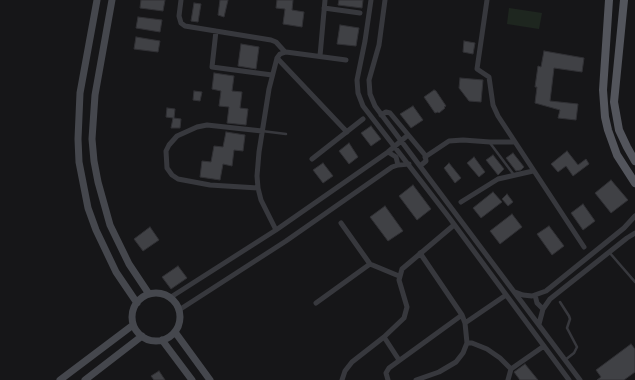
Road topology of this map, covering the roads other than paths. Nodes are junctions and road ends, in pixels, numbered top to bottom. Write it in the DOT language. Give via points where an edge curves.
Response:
graph roads {
  1 [pos="97,0"];
  2 [pos="112,0"];
  3 [pos="181,0"];
  4 [pos="325,0"];
  5 [pos="371,0"];
  6 [pos="385,0"];
  7 [pos="487,0"];
  8 [pos="609,0"];
  9 [pos="624,0"];
  10 [pos="324,8"];
  11 [pos="360,13"];
  12 [pos="216,31"];
  13 [pos="285,52"];
  14 [pos="320,56"];
  15 [pos="277,58"];
  16 [pos="346,60"];
  17 [pos="272,75"];
  18 [pos="381,115"];
  19 [pos="363,119"];
  20 [pos="262,131"];
  21 [pos="347,132"];
  22 [pos="286,134"];
  23 [pos="408,135"];
  24 [pos="401,141"];
  25 [pos="490,142"];
  26 [pos="514,142"];
  27 [pos="394,147"];
  28 [pos="388,152"];
  29 [pos="426,157"];
  30 [pos="312,159"];
  31 [pos="635,161"];
  32 [pos="409,164"];
  33 [pos="398,165"];
  34 [pos="420,166"];
  35 [pos="533,171"];
  36 [pos="514,175"];
  37 [pos="635,183"];
  38 [pos="258,188"];
  39 [pos="460,202"];
  40 [pos="454,212"];
  41 [pos="448,216"];
  42 [pos="634,219"];
  43 [pos="341,223"];
  44 [pos="454,225"];
  45 [pos="276,230"];
  46 [pos="635,233"];
  47 [pos="584,247"];
  48 [pos="609,252"];
  49 [pos="420,253"];
  50 [pos="370,264"];
  51 [pos="399,276"];
  52 [pos="635,282"];
  53 [pos="515,292"];
  54 [pos="149,294"];
  55 [pos="506,295"];
  56 [pos="535,295"];
  57 [pos="171,298"];
  58 [pos="560,302"];
  59 [pos="137,303"];
  60 [pos="316,303"];
  61 [pos="543,308"];
  62 [pos="179,310"];
  63 [pos="462,315"];
  64 [pos="465,323"];
  65 [pos="539,324"];
  66 [pos="134,325"];
  67 [pos="175,332"];
  68 [pos="142,336"];
  69 [pos="384,337"];
  70 [pos="162,340"];
  71 [pos="467,343"];
  72 [pos="544,346"];
  73 [pos="399,360"];
  74 [pos="565,360"];
  75 [pos="511,369"];
  76 [pos="60,380"];
  77 [pos="85,380"];
  78 [pos="192,380"];
  79 [pos="210,380"];
  80 [pos="342,380"];
  81 [pos="388,380"];
  82 [pos="416,380"];
  83 [pos="508,380"];
  84 [pos="569,380"];
  85 [pos="580,380"];
  1 -- 59 [label="street" via="80,93 79,162 96,230 116,272"];
  2 -- 54 [label="street" via="95,94 92,139 94,161 110,225 129,264"];
  3 -- 12 [label="street" via="181,23 188,27"];
  4 -- 10 [label="street"];
  5 -- 27 [label="street" via="357,86 363,106"];
  6 -- 18 [label="street" via="379,46 369,80 372,100"];
  7 -- 26 [label="street" via="477,70 491,80 493,105"];
  8 -- 37 [label="main road" via="603,90 605,117 617,156"];
  9 -- 31 [label="main road" via="614,102 619,130"];
  10 -- 11 [label="street"];
  10 -- 14 [label="street"];
  12 -- 13 [label="street" via="271,40"];
  12 -- 17 [label="street" via="212,67"];
  13 -- 14 [label="street"];
  13 -- 15 [label="street"];
  14 -- 16 [label="street"];
  15 -- 17 [label="street"];
  15 -- 21 [label="street"];
  17 -- 20 [label="street"];
  18 -- 23 [label="street" via="389,112"];
  18 -- 24 [label="street"];
  19 -- 21 [label="street"];
  20 -- 22 [label="lane"];
  20 -- 38 [label="street"];
  20 -- 38 [label="street" via="197,126 177,136 166,152 167,168 178,179 210,185"];
  21 -- 30 [label="street"];
  23 -- 24 [label="street"];
  23 -- 29 [label="street"];
  24 -- 27 [label="street"];
  24 -- 34 [label="street"];
  25 -- 26 [label="street"];
  25 -- 29 [label="street" via="449,141"];
  25 -- 36 [label="lane"];
  26 -- 35 [label="street"];
  27 -- 28 [label="street"];
  27 -- 32 [label="street"];
  28 -- 33 [label="street" via="396,156"];
  28 -- 45 [label="street"];
  29 -- 34 [label="street" via="426,161"];
  32 -- 33 [label="street"];
  32 -- 41 [label="street"];
  33 -- 62 [label="street"];
  34 -- 40 [label="street"];
  35 -- 36 [label="street"];
  35 -- 47 [label="street"];
  36 -- 39 [label="street" via="498,179"];
  38 -- 45 [label="street"];
  40 -- 41 [label="street"];
  40 -- 53 [label="street"];
  41 -- 44 [label="street"];
  42 -- 56 [label="street" via="546,291"];
  43 -- 50 [label="street"];
  44 -- 49 [label="street"];
  44 -- 55 [label="street"];
  45 -- 57 [label="street"];
  46 -- 48 [label="street"];
  48 -- 52 [label="lane"];
  48 -- 61 [label="street" via="550,299"];
  49 -- 51 [label="street" via="405,266"];
  49 -- 63 [label="street"];
  50 -- 51 [label="street"];
  50 -- 60 [label="street"];
  51 -- 69 [label="street" via="399,284 407,306 406,314"];
  53 -- 56 [label="street"];
  53 -- 65 [label="street"];
  54 -- 57 [label="street" via="164,294"];
  54 -- 59 [label="street"];
  55 -- 64 [label="street"];
  55 -- 72 [label="street"];
  56 -- 61 [label="street" via="537,303"];
  57 -- 62 [label="street"];
  58 -- 74 [label="lane" via="569,316 567,328 577,347"];
  59 -- 66 [label="street" via="133,310"];
  61 -- 65 [label="street"];
  62 -- 67 [label="street" via="179,325"];
  63 -- 64 [label="street"];
  63 -- 73 [label="street"];
  64 -- 71 [label="street"];
  65 -- 74 [label="street"];
  66 -- 68 [label="street"];
  66 -- 76 [label="street"];
  67 -- 70 [label="street"];
  67 -- 79 [label="street"];
  68 -- 70 [label="street" via="148,340"];
  68 -- 77 [label="street"];
  69 -- 73 [label="street"];
  69 -- 80 [label="street" via="352,362"];
  70 -- 78 [label="street"];
  71 -- 75 [label="street" via="487,349"];
  71 -- 82 [label="street" via="456,362 439,372"];
  72 -- 75 [label="street"];
  72 -- 84 [label="street"];
  73 -- 81 [label="street" via="387,371"];
  74 -- 85 [label="street"];
  75 -- 83 [label="street"];
}
